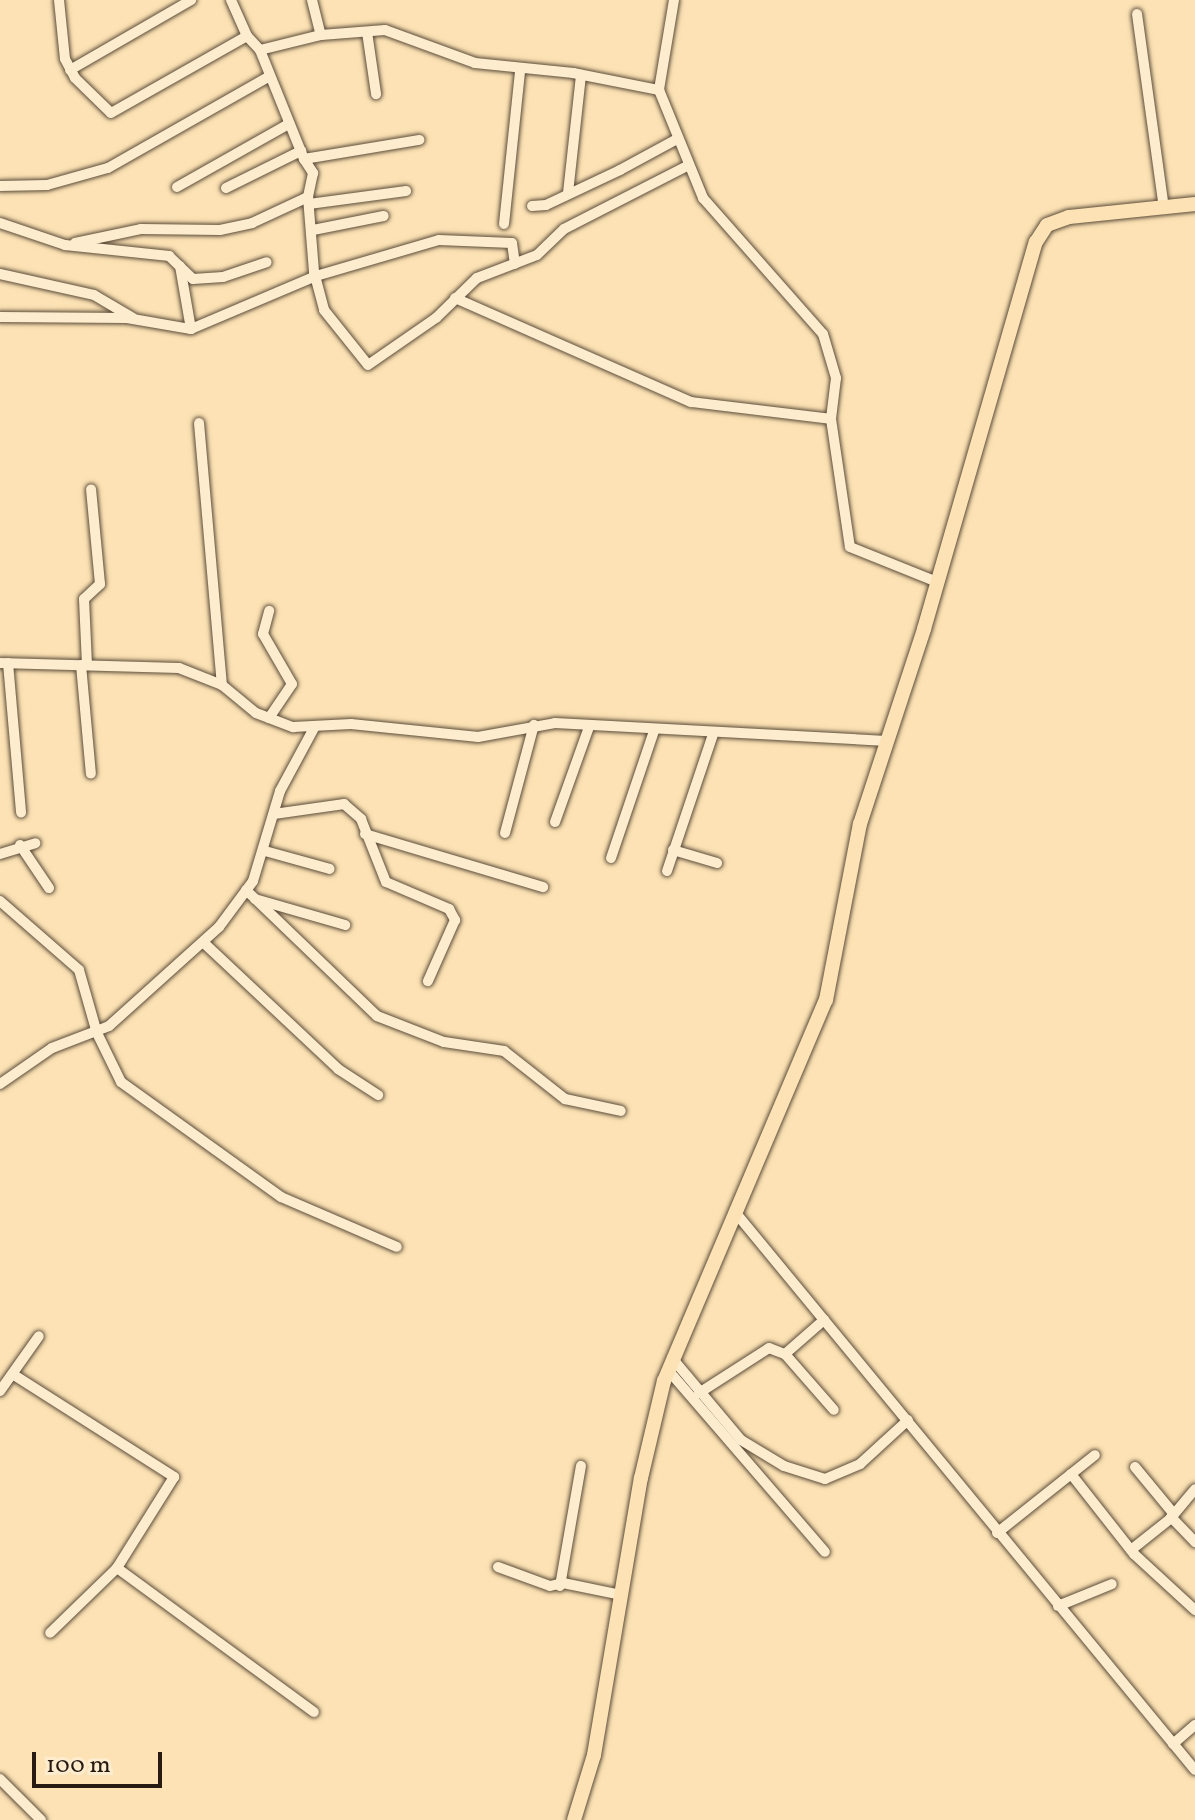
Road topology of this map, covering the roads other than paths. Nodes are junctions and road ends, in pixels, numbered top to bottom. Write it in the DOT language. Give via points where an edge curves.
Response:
graph roads {
  1 [pos="74,0"];
  2 [pos="191,0"];
  3 [pos="231,0"];
  4 [pos="312,0"];
  5 [pos="674,0"];
  6 [pos="60,3"];
  7 [pos="1137,14"];
  8 [pos="367,32"];
  9 [pos="321,35"];
  10 [pos="247,36"];
  11 [pos="260,50"];
  12 [pos="70,70"];
  13 [pos="520,71"];
  14 [pos="581,75"];
  15 [pos="268,77"];
  16 [pos="659,90"];
  17 [pos="376,94"];
  18 [pos="289,124"];
  19 [pos="677,139"];
  20 [pos="419,140"];
  21 [pos="303,155"];
  22 [pos="687,166"];
  23 [pos="0,186"];
  24 [pos="177,187"];
  25 [pos="226,188"];
  26 [pos="406,191"];
  27 [pos="568,193"];
  28 [pos="309,200"];
  29 [pos="1195,204"];
  30 [pos="532,206"];
  31 [pos="1164,208"];
  32 [pos="384,216"];
  33 [pos="0,223"];
  34 [pos="504,224"];
  35 [pos="313,230"];
  36 [pos="0,232"];
  37 [pos="22,234"];
  38 [pos="65,245"];
  39 [pos="267,262"];
  40 [pos="515,264"];
  41 [pos="180,266"];
  42 [pos="0,274"];
  43 [pos="316,276"];
  44 [pos="455,298"];
  45 [pos="0,317"];
  46 [pos="134,319"];
  47 [pos="191,329"];
  48 [pos="831,419"];
  49 [pos="199,423"];
  50 [pos="91,489"];
  51 [pos="937,582"];
  52 [pos="269,611"];
  53 [pos="4,663"];
  54 [pos="84,665"];
  55 [pos="222,685"];
  56 [pos="269,718"];
  57 [pos="534,725"];
  58 [pos="589,727"];
  59 [pos="314,728"];
  60 [pos="654,731"];
  61 [pos="713,734"];
  62 [pos="887,741"];
  63 [pos="91,774"];
  64 [pos="21,812"];
  65 [pos="274,814"];
  66 [pos="555,822"];
  67 [pos="505,833"];
  68 [pos="365,834"];
  69 [pos="35,843"];
  70 [pos="20,845"];
  71 [pos="673,850"];
  72 [pos="265,851"];
  73 [pos="0,854"];
  74 [pos="611,858"];
  75 [pos="717,863"];
  76 [pos="330,869"];
  77 [pos="667,871"];
  78 [pos="543,887"];
  79 [pos="49,888"];
  80 [pos="246,890"];
  81 [pos="255,899"];
  82 [pos="0,901"];
  83 [pos="345,925"];
  84 [pos="204,943"];
  85 [pos="428,981"];
  86 [pos="97,1033"];
  87 [pos="0,1084"];
  88 [pos="378,1095"];
  89 [pos="621,1111"];
  90 [pos="735,1212"];
  91 [pos="397,1247"];
  92 [pos="824,1320"];
  93 [pos="39,1336"];
  94 [pos="785,1354"];
  95 [pos="670,1364"];
  96 [pos="14,1375"];
  97 [pos="0,1391"];
  98 [pos="702,1392"];
  99 [pos="690,1396"];
  100 [pos="834,1410"];
  101 [pos="908,1420"];
  102 [pos="1095,1455"];
  103 [pos="581,1466"];
  104 [pos="1135,1467"];
  105 [pos="1071,1474"];
  106 [pos="1195,1489"];
  107 [pos="1172,1515"];
  108 [pos="997,1533"];
  109 [pos="1195,1542"];
  110 [pos="1131,1550"];
  111 [pos="825,1552"];
  112 [pos="498,1567"];
  113 [pos="117,1568"];
  114 [pos="1112,1584"];
  115 [pos="560,1586"];
  116 [pos="621,1595"];
  117 [pos="1058,1606"];
  118 [pos="1195,1610"];
  119 [pos="50,1633"];
  120 [pos="314,1712"];
  121 [pos="1195,1725"];
  122 [pos="1173,1744"];
  123 [pos="1195,1770"];
  124 [pos="0,1779"];
  125 [pos="41,1820"];
  126 [pos="574,1820"];
  1 -- 6 [label="street"];
  2 -- 12 [label="street"];
  3 -- 10 [label="street"];
  4 -- 9 [label="street"];
  5 -- 16 [label="street"];
  6 -- 12 [label="street"];
  7 -- 31 [label="street"];
  8 -- 9 [label="street"];
  8 -- 13 [label="street" via="385,30 475,63"];
  8 -- 17 [label="street"];
  9 -- 11 [label="street"];
  10 -- 11 [label="street"];
  10 -- 12 [label="street" via="111,113"];
  11 -- 15 [label="street"];
  13 -- 14 [label="street"];
  13 -- 34 [label="street"];
  14 -- 16 [label="street"];
  14 -- 27 [label="street"];
  15 -- 18 [label="street"];
  15 -- 23 [label="street" via="108,168 47,185"];
  16 -- 19 [label="street"];
  18 -- 21 [label="street"];
  18 -- 24 [label="street"];
  19 -- 22 [label="street"];
  19 -- 27 [label="street"];
  20 -- 21 [label="street"];
  21 -- 25 [label="street"];
  21 -- 28 [label="street" via="313,173"];
  22 -- 40 [label="street" via="564,229 537,255"];
  22 -- 48 [label="street" via="703,198 823,334 836,378"];
  26 -- 28 [label="street"];
  27 -- 30 [label="street"];
  28 -- 35 [label="street"];
  28 -- 38 [label="street" via="220,230 141,229"];
  29 -- 31 [label="main road"];
  31 -- 51 [label="main road" via="1069,217 1047,225 1036,242"];
  32 -- 35 [label="street"];
  33 -- 37 [label="street"];
  35 -- 43 [label="street"];
  36 -- 37 [label="street"];
  37 -- 38 [label="street"];
  38 -- 41 [label="street" via="169,256"];
  39 -- 41 [label="street" via="223,277 193,279"];
  40 -- 43 [label="street" via="512,243 439,240"];
  40 -- 44 [label="street" via="477,278"];
  41 -- 47 [label="street"];
  42 -- 46 [label="street" via="94,295"];
  43 -- 44 [label="street" via="324,310 368,365 436,318"];
  43 -- 47 [label="street"];
  44 -- 48 [label="street" via="691,402"];
  45 -- 46 [label="street"];
  46 -- 47 [label="street"];
  48 -- 51 [label="street" via="850,547"];
  49 -- 55 [label="street"];
  50 -- 54 [label="street" via="100,584 84,599"];
  51 -- 62 [label="main road"];
  52 -- 56 [label="street" via="263,634 292,684"];
  53 -- 54 [label="street"];
  53 -- 64 [label="street"];
  54 -- 55 [label="street" via="158,665"];
  54 -- 63 [label="street"];
  55 -- 56 [label="street" via="234,699"];
  56 -- 59 [label="street"];
  57 -- 58 [label="street"];
  57 -- 59 [label="street" via="478,737 351,724"];
  57 -- 67 [label="street"];
  58 -- 60 [label="street"];
  58 -- 66 [label="street"];
  59 -- 65 [label="street" via="298,752"];
  60 -- 61 [label="street"];
  60 -- 74 [label="street"];
  61 -- 62 [label="street"];
  61 -- 71 [label="street"];
  62 -- 90 [label="main road" via="846,876 826,1000"];
  65 -- 68 [label="street" via="344,804 361,819"];
  65 -- 72 [label="street"];
  68 -- 78 [label="street"];
  68 -- 85 [label="street" via="386,882 444,904 455,920"];
  69 -- 70 [label="street"];
  70 -- 73 [label="street"];
  70 -- 79 [label="street"];
  71 -- 75 [label="street"];
  71 -- 77 [label="street"];
  72 -- 76 [label="street"];
  72 -- 80 [label="street"];
  80 -- 81 [label="street"];
  80 -- 84 [label="street"];
  81 -- 83 [label="street"];
  81 -- 89 [label="street" via="377,1016 444,1042 504,1051 565,1099"];
  82 -- 86 [label="street" via="79,970"];
  84 -- 86 [label="street"];
  84 -- 88 [label="street" via="338,1069"];
  86 -- 87 [label="street" via="52,1048"];
  86 -- 91 [label="street" via="121,1082 253,1180"];
  90 -- 92 [label="street"];
  90 -- 95 [label="main road"];
  92 -- 94 [label="street"];
  92 -- 101 [label="street"];
  93 -- 96 [label="street"];
  94 -- 98 [label="street" via="769,1348"];
  94 -- 100 [label="street"];
  95 -- 98 [label="street"];
  95 -- 99 [label="street"];
  95 -- 116 [label="main road" via="643,1466"];
  96 -- 97 [label="street"];
  96 -- 113 [label="street" via="174,1477"];
  98 -- 99 [label="street"];
  98 -- 101 [label="street" via="759,1453 825,1479 860,1464"];
  99 -- 111 [label="street"];
  101 -- 108 [label="street"];
  102 -- 105 [label="street"];
  103 -- 115 [label="street"];
  104 -- 107 [label="street"];
  105 -- 108 [label="street"];
  105 -- 110 [label="street"];
  106 -- 107 [label="street"];
  107 -- 109 [label="street"];
  107 -- 110 [label="street"];
  108 -- 117 [label="street"];
  110 -- 118 [label="street"];
  112 -- 115 [label="street"];
  113 -- 119 [label="street"];
  113 -- 120 [label="street"];
  114 -- 117 [label="street"];
  115 -- 116 [label="street"];
  116 -- 126 [label="main road" via="594,1755"];
  117 -- 122 [label="street"];
  121 -- 122 [label="street"];
  122 -- 123 [label="street"];
  124 -- 125 [label="street"];
}
